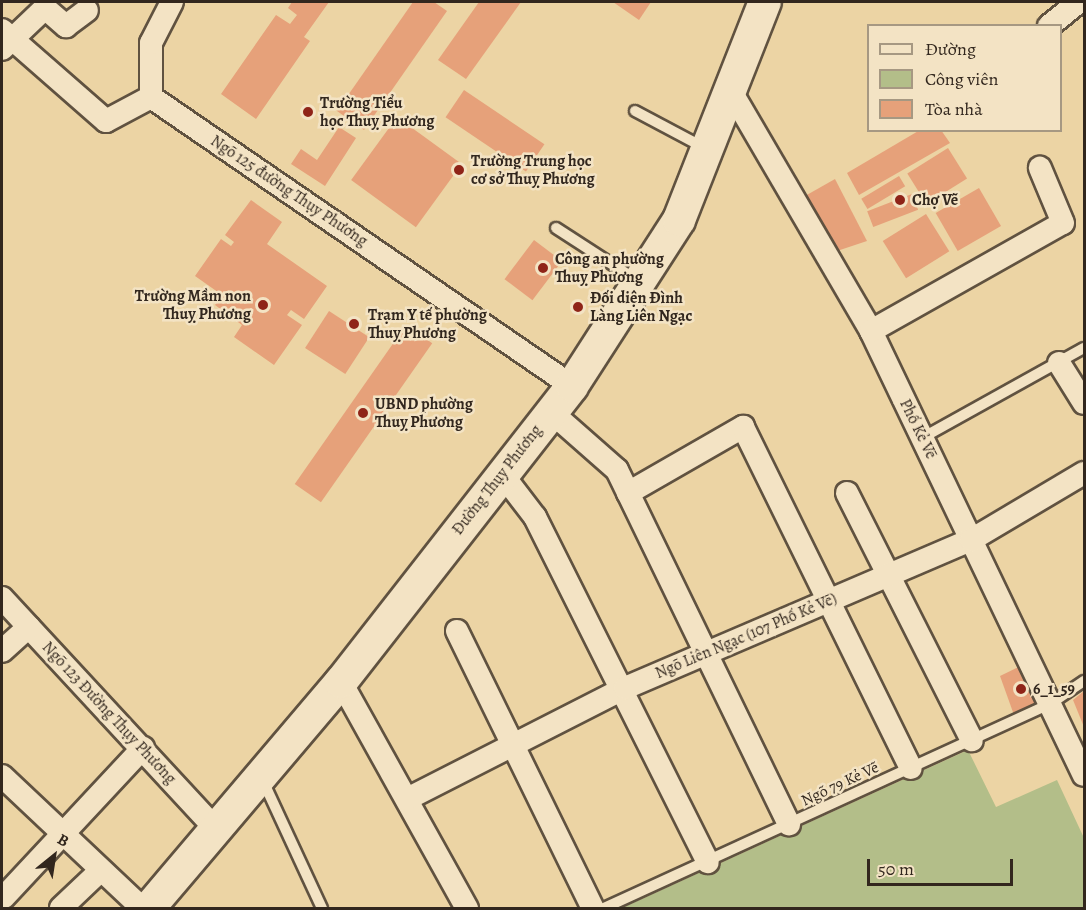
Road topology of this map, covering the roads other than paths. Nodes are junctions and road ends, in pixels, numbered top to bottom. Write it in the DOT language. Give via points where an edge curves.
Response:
graph roads {
  1 [pos="172,2"];
  2 [pos="765,2"];
  3 [pos="1079,2"];
  4 [pos="87,10"];
  5 [pos="1052,24"];
  6 [pos="5,40"];
  7 [pos="732,93"];
  8 [pos="151,97"];
  9 [pos="635,111"];
  10 [pos="708,150"];
  11 [pos="1040,168"];
  12 [pos="556,228"];
  13 [pos="641,282"];
  14 [pos="871,331"];
  15 [pos="1084,348"];
  16 [pos="1059,363"];
  17 [pos="572,386"];
  18 [pos="1084,403"];
  19 [pos="550,411"];
  20 [pos="922,438"];
  21 [pos="1084,473"];
  22 [pos="501,474"];
  23 [pos="627,493"];
  24 [pos="848,493"];
  25 [pos="971,540"];
  26 [pos="889,575"];
  27 [pos="2,598"];
  28 [pos="828,601"];
  29 [pos="28,627"];
  30 [pos="457,631"];
  31 [pos="2,651"];
  32 [pos="703,655"];
  33 [pos="1084,681"];
  34 [pos="341,682"];
  35 [pos="625,688"];
  36 [pos="1050,704"];
  37 [pos="972,740"];
  38 [pos="512,746"];
  39 [pos="143,748"];
  40 [pos="911,768"];
  41 [pos="1084,775"];
  42 [pos="2,776"];
  43 [pos="261,776"];
  44 [pos="407,799"];
  45 [pos="789,824"];
  46 [pos="215,828"];
  47 [pos="65,836"];
  48 [pos="708,862"];
  49 [pos="101,870"];
  50 [pos="4,897"];
  51 [pos="61,909"];
  52 [pos="142,909"];
  53 [pos="149,909"];
  54 [pos="322,909"];
  55 [pos="467,909"];
  56 [pos="593,909"];
  57 [pos="604,909"];
  1 -- 8 [label="street" via="151,43"];
  2 -- 7 [label="main road, Đường Thụy Phương"];
  3 -- 5 [label="street"];
  4 -- 6 [label="street" via="66,26 45,8"];
  6 -- 8 [label="street" via="106,121"];
  7 -- 10 [label="main road, Đường Thụy Phương"];
  7 -- 14 [label="street, Phố Kẻ Vẽ"];
  8 -- 17 [label="street, Ngõ 125 đường Thụy Phương"];
  9 -- 10 [label="lane"];
  10 -- 13 [label="main road, Đường Thụy Phương" via="679,220"];
  11 -- 14 [label="street" via="1063,223"];
  12 -- 13 [label="lane"];
  13 -- 17 [label="main road, Đường Thụy Phương"];
  14 -- 20 [label="street, Phố Kẻ Vẽ"];
  15 -- 16 [label="lane"];
  16 -- 18 [label="street"];
  16 -- 20 [label="lane"];
  17 -- 19 [label="main road, Đường Thụy Phương"];
  19 -- 22 [label="main road, Đường Thụy Phương"];
  19 -- 23 [label="street" via="617,470"];
  20 -- 25 [label="street, Phố Kẻ Vẽ"];
  21 -- 25 [label="street, Ngõ Liên Ngạc (107 Phố Kẻ Vẽ)"];
  22 -- 34 [label="main road, Đường Thụy Phương"];
  22 -- 35 [label="street" via="535,517"];
  23 -- 28 [label="street" via="743,427"];
  23 -- 32 [label="street"];
  24 -- 26 [label="street"];
  25 -- 26 [label="street, Ngõ Liên Ngạc (107 Phố Kẻ Vẽ)"];
  25 -- 36 [label="street, Phố Kẻ Vẽ"];
  26 -- 28 [label="street, Ngõ Liên Ngạc (107 Phố Kẻ Vẽ)"];
  26 -- 37 [label="street"];
  27 -- 29 [label="street, Ngõ 123 Đường Thụy Phương"];
  28 -- 32 [label="street, Ngõ Liên Ngạc (107 Phố Kẻ Vẽ)"];
  28 -- 40 [label="street"];
  29 -- 31 [label="street"];
  29 -- 39 [label="street, Ngõ 123 Đường Thụy Phương"];
  30 -- 38 [label="street"];
  32 -- 35 [label="street, Ngõ Liên Ngạc (107 Phố Kẻ Vẽ)"];
  32 -- 45 [label="street"];
  33 -- 36 [label="lane, Ngõ 79 Kẻ Vẽ"];
  34 -- 43 [label="main road, Đường Thụy Phương"];
  34 -- 44 [label="street"];
  35 -- 38 [label="street, Ngõ Liên Ngạc (107 Phố Kẻ Vẽ)"];
  35 -- 48 [label="street"];
  36 -- 37 [label="lane, Ngõ 79 Kẻ Vẽ"];
  36 -- 41 [label="street, Phố Kẻ Vẽ"];
  37 -- 40 [label="lane, Ngõ 79 Kẻ Vẽ"];
  38 -- 44 [label="street, Ngõ Liên Ngạc (107 Phố Kẻ Vẽ)"];
  38 -- 56 [label="street"];
  39 -- 46 [label="street, Ngõ 123 Đường Thụy Phương"];
  39 -- 47 [label="street"];
  40 -- 45 [label="lane, Ngõ 79 Kẻ Vẽ"];
  42 -- 47 [label="street"];
  43 -- 46 [label="main road, Đường Thụy Phương"];
  43 -- 54 [label="lane"];
  44 -- 55 [label="street"];
  45 -- 48 [label="lane, Ngõ 79 Kẻ Vẽ"];
  46 -- 53 [label="main road, Đường Thụy Phương"];
  47 -- 49 [label="street"];
  47 -- 50 [label="street"];
  48 -- 57 [label="lane, Ngõ 79 Kẻ Vẽ"];
  49 -- 51 [label="street"];
  49 -- 52 [label="street"];
}
